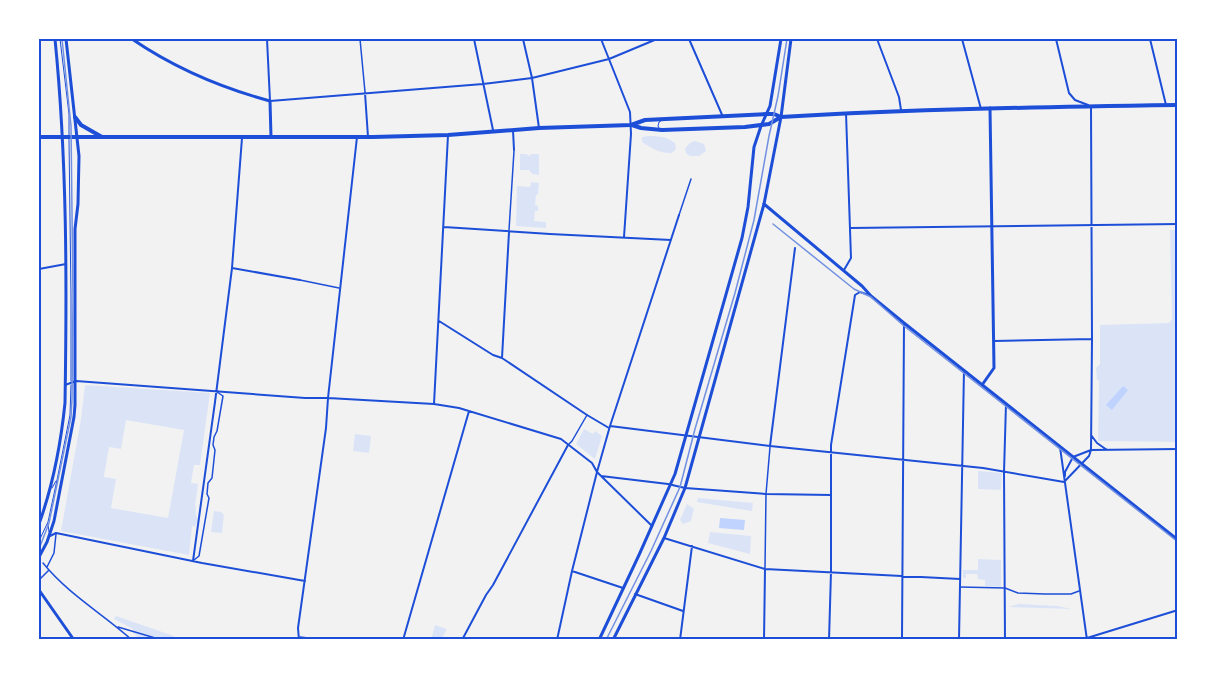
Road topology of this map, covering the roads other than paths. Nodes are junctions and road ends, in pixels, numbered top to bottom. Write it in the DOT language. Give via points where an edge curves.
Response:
graph roads {
  1 [pos="55,39"];
  2 [pos="60,39"];
  3 [pos="66,39"];
  4 [pos="132,39"];
  5 [pos="267,39"];
  6 [pos="360,39"];
  7 [pos="474,39"];
  8 [pos="523,39"];
  9 [pos="601,39"];
  10 [pos="657,39"];
  11 [pos="689,39"];
  12 [pos="781,39"];
  13 [pos="791,39"];
  14 [pos="877,39"];
  15 [pos="962,39"];
  16 [pos="1056,39"];
  17 [pos="1150,39"];
  18 [pos="609,59"];
  19 [pos="532,78"];
  20 [pos="483,84"];
  21 [pos="365,93"];
  22 [pos="270,101"];
  23 [pos="1166,105"];
  24 [pos="1178,105"];
  25 [pos="1091,106"];
  26 [pos="981,108"];
  27 [pos="990,108"];
  28 [pos="901,111"];
  29 [pos="846,113"];
  30 [pos="767,114"];
  31 [pos="75,117"];
  32 [pos="723,117"];
  33 [pos="781,117"];
  34 [pos="665,119"];
  35 [pos="631,125"];
  36 [pos="761,126"];
  37 [pos="539,128"];
  38 [pos="513,130"];
  39 [pos="662,130"];
  40 [pos="493,131"];
  41 [pos="448,135"];
  42 [pos="368,136"];
  43 [pos="39,137"];
  44 [pos="61,137"];
  45 [pos="69,137"];
  46 [pos="242,137"];
  47 [pos="271,137"];
  48 [pos="357,137"];
  49 [pos="77,138"];
  50 [pos="102,138"];
  51 [pos="514,150"];
  52 [pos="691,179"];
  53 [pos="764,204"];
  54 [pos="679,215"];
  55 [pos="1091,225"];
  56 [pos="1178,225"];
  57 [pos="991,226"];
  58 [pos="444,227"];
  59 [pos="850,228"];
  60 [pos="509,231"];
  61 [pos="624,237"];
  62 [pos="670,240"];
  63 [pos="795,248"];
  64 [pos="66,264"];
  65 [pos="232,268"];
  66 [pos="39,269"];
  67 [pos="844,270"];
  68 [pos="300,280"];
  69 [pos="340,288"];
  70 [pos="872,296"];
  71 [pos="438,321"];
  72 [pos="904,324"];
  73 [pos="1092,339"];
  74 [pos="994,341"];
  75 [pos="502,358"];
  76 [pos="964,370"];
  77 [pos="71,374"];
  78 [pos="76,381"];
  79 [pos="71,383"];
  80 [pos="65,385"];
  81 [pos="982,385"];
  82 [pos="216,391"];
  83 [pos="328,398"];
  84 [pos="434,404"];
  85 [pos="1006,404"];
  86 [pos="469,411"];
  87 [pos="587,415"];
  88 [pos="610,427"];
  89 [pos="687,435"];
  90 [pos="1091,435"];
  91 [pos="698,437"];
  92 [pos="568,445"];
  93 [pos="770,446"];
  94 [pos="1060,447"];
  95 [pos="1178,449"];
  96 [pos="1091,450"];
  97 [pos="1107,450"];
  98 [pos="831,452"];
  99 [pos="1073,457"];
  100 [pos="904,461"];
  101 [pos="1082,464"];
  102 [pos="962,466"];
  103 [pos="597,472"];
  104 [pos="1004,472"];
  105 [pos="601,476"];
  106 [pos="57,480"];
  107 [pos="1064,482"];
  108 [pos="670,484"];
  109 [pos="685,488"];
  110 [pos="48,493"];
  111 [pos="766,494"];
  112 [pos="831,495"];
  113 [pos="48,522"];
  114 [pos="39,524"];
  115 [pos="651,525"];
  116 [pos="56,533"];
  117 [pos="50,536"];
  118 [pos="664,538"];
  119 [pos="1178,540"];
  120 [pos="39,541"];
  121 [pos="692,546"];
  122 [pos="39,557"];
  123 [pos="193,561"];
  124 [pos="43,563"];
  125 [pos="46,567"];
  126 [pos="765,568"];
  127 [pos="49,570"];
  128 [pos="572,571"];
  129 [pos="831,572"];
  130 [pos="903,577"];
  131 [pos="960,579"];
  132 [pos="39,580"];
  133 [pos="305,581"];
  134 [pos="960,587"];
  135 [pos="623,588"];
  136 [pos="1005,588"];
  137 [pos="39,590"];
  138 [pos="1080,590"];
  139 [pos="635,594"];
  140 [pos="1178,610"];
  141 [pos="684,611"];
  142 [pos="117,627"];
  143 [pos="299,638"];
  144 [pos="307,639"];
  145 [pos="1087,639"];
  146 [pos="74,640"];
  147 [pos="132,640"];
  148 [pos="162,640"];
  149 [pos="325,640"];
  150 [pos="403,640"];
  151 [pos="462,640"];
  152 [pos="557,640"];
  153 [pos="599,640"];
  154 [pos="613,640"];
  155 [pos="680,640"];
  156 [pos="764,640"];
  157 [pos="829,640"];
  158 [pos="902,640"];
  159 [pos="959,640"];
  160 [pos="1005,640"];
  1 -- 44 [label="main road"];
  2 -- 45 [label="lane"];
  3 -- 31 [label="main road"];
  4 -- 22 [label="main road" via="153,54 200,76"];
  5 -- 22 [label="street"];
  6 -- 21 [label="street"];
  7 -- 20 [label="street"];
  8 -- 19 [label="street"];
  9 -- 18 [label="street"];
  10 -- 18 [label="street"];
  11 -- 32 [label="street"];
  12 -- 30 [label="main road"];
  13 -- 33 [label="main road"];
  14 -- 28 [label="street" via="900,97"];
  15 -- 26 [label="street"];
  16 -- 25 [label="street" via="1071,97"];
  17 -- 23 [label="street"];
  18 -- 19 [label="street"];
  18 -- 35 [label="street" via="630,112"];
  19 -- 20 [label="street"];
  19 -- 37 [label="street"];
  20 -- 21 [label="street"];
  20 -- 40 [label="street"];
  21 -- 22 [label="street"];
  21 -- 42 [label="street"];
  22 -- 47 [label="main road"];
  23 -- 24 [label="main road"];
  23 -- 25 [label="main road"];
  25 -- 27 [label="main road"];
  25 -- 55 [label="street"];
  26 -- 27 [label="main road"];
  26 -- 28 [label="main road"];
  27 -- 57 [label="main road"];
  28 -- 29 [label="main road"];
  29 -- 33 [label="main road"];
  29 -- 59 [label="street"];
  30 -- 32 [label="main road"];
  30 -- 33 [label="main road"];
  30 -- 36 [label="main road"];
  31 -- 49 [label="main road"];
  31 -- 50 [label="main road"];
  32 -- 34 [label="main road"];
  33 -- 36 [label="main road"];
  33 -- 53 [label="main road"];
  34 -- 35 [label="main road"];
  34 -- 39 [label="lane" via="659,122"];
  35 -- 37 [label="main road"];
  35 -- 39 [label="main road"];
  35 -- 61 [label="street"];
  36 -- 39 [label="main road"];
  36 -- 89 [label="main road" via="754,147 742,238"];
  37 -- 38 [label="main road"];
  38 -- 40 [label="main road"];
  38 -- 51 [label="street"];
  40 -- 41 [label="main road"];
  41 -- 42 [label="main road"];
  41 -- 58 [label="street"];
  42 -- 48 [label="main road"];
  43 -- 44 [label="main road"];
  44 -- 45 [label="main road"];
  44 -- 64 [label="main road"];
  45 -- 49 [label="main road"];
  45 -- 77 [label="lane"];
  46 -- 47 [label="main road"];
  46 -- 50 [label="main road"];
  46 -- 65 [label="street"];
  47 -- 48 [label="main road"];
  48 -- 69 [label="street"];
  49 -- 50 [label="main road"];
  49 -- 78 [label="main road"];
  51 -- 60 [label="street"];
  52 -- 54 [label="street"];
  53 -- 67 [label="main road"];
  53 -- 91 [label="main road"];
  54 -- 62 [label="street"];
  55 -- 56 [label="street"];
  55 -- 57 [label="street"];
  55 -- 73 [label="street"];
  57 -- 59 [label="street"];
  57 -- 74 [label="main road"];
  58 -- 60 [label="street"];
  58 -- 71 [label="street"];
  59 -- 67 [label="street" via="851,258"];
  60 -- 61 [label="street"];
  60 -- 75 [label="street"];
  61 -- 62 [label="street"];
  62 -- 88 [label="street"];
  63 -- 93 [label="street"];
  64 -- 66 [label="street"];
  64 -- 80 [label="main road"];
  65 -- 68 [label="street"];
  65 -- 82 [label="street"];
  67 -- 70 [label="main road"];
  68 -- 69 [label="street"];
  69 -- 83 [label="street"];
  70 -- 72 [label="main road"];
  70 -- 98 [label="street" via="860,292 855,295"];
  71 -- 75 [label="street"];
  71 -- 84 [label="street"];
  72 -- 76 [label="main road"];
  72 -- 100 [label="street"];
  73 -- 74 [label="street"];
  73 -- 90 [label="street"];
  74 -- 81 [label="main road" via="994,368"];
  75 -- 87 [label="street"];
  76 -- 81 [label="main road"];
  76 -- 102 [label="street"];
  77 -- 78 [label="lane"];
  77 -- 79 [label="lane"];
  78 -- 79 [label="street"];
  78 -- 82 [label="street"];
  78 -- 117 [label="main road" via="74,417"];
  79 -- 80 [label="street"];
  79 -- 106 [label="lane" via="70,416"];
  80 -- 110 [label="main road" via="63,420"];
  81 -- 85 [label="main road"];
  82 -- 83 [label="street"];
  82 -- 123 [label="street"];
  82 -- 123 [label="street" via="223,396 214,437 207,517 198,556"];
  83 -- 84 [label="street"];
  83 -- 133 [label="street"];
  84 -- 86 [label="street"];
  85 -- 94 [label="main road"];
  85 -- 104 [label="street"];
  86 -- 92 [label="street" via="550,435"];
  86 -- 150 [label="street"];
  87 -- 88 [label="street"];
  87 -- 92 [label="street"];
  88 -- 89 [label="street"];
  88 -- 103 [label="street"];
  89 -- 91 [label="street"];
  89 -- 108 [label="main road"];
  90 -- 96 [label="street"];
  90 -- 97 [label="street"];
  91 -- 93 [label="street"];
  91 -- 109 [label="main road"];
  92 -- 103 [label="street" via="592,463"];
  92 -- 151 [label="street"];
  93 -- 98 [label="street"];
  93 -- 111 [label="street"];
  94 -- 99 [label="main road"];
  94 -- 107 [label="street"];
  95 -- 97 [label="street"];
  96 -- 97 [label="street"];
  96 -- 99 [label="street"];
  96 -- 101 [label="street"];
  98 -- 100 [label="street"];
  98 -- 112 [label="street"];
  99 -- 101 [label="main road"];
  99 -- 107 [label="street"];
  100 -- 102 [label="street"];
  100 -- 130 [label="street"];
  101 -- 107 [label="street"];
  101 -- 119 [label="main road"];
  102 -- 104 [label="street"];
  102 -- 131 [label="street"];
  103 -- 105 [label="street"];
  103 -- 128 [label="street"];
  104 -- 107 [label="street"];
  104 -- 136 [label="street"];
  105 -- 108 [label="street"];
  105 -- 115 [label="street"];
  106 -- 110 [label="lane"];
  106 -- 113 [label="lane"];
  107 -- 138 [label="street"];
  108 -- 109 [label="street"];
  108 -- 115 [label="main road"];
  109 -- 111 [label="street"];
  109 -- 118 [label="main road"];
  110 -- 114 [label="main road"];
  111 -- 112 [label="street"];
  111 -- 126 [label="street"];
  112 -- 129 [label="street"];
  113 -- 117 [label="lane"];
  113 -- 120 [label="lane"];
  115 -- 135 [label="main road"];
  116 -- 117 [label="street"];
  116 -- 123 [label="street"];
  116 -- 125 [label="street" via="54,554"];
  117 -- 122 [label="main road"];
  118 -- 121 [label="street"];
  118 -- 139 [label="main road"];
  121 -- 126 [label="street"];
  121 -- 141 [label="street"];
  123 -- 133 [label="street"];
  124 -- 125 [label="street"];
  125 -- 127 [label="street"];
  126 -- 129 [label="street"];
  126 -- 156 [label="street"];
  127 -- 132 [label="street"];
  127 -- 142 [label="street"];
  128 -- 135 [label="street"];
  128 -- 152 [label="street"];
  129 -- 130 [label="street"];
  129 -- 157 [label="street"];
  130 -- 131 [label="street"];
  130 -- 158 [label="street"];
  131 -- 134 [label="street"];
  133 -- 143 [label="street"];
  134 -- 136 [label="street"];
  134 -- 159 [label="street"];
  135 -- 153 [label="main road"];
  136 -- 138 [label="street" via="1018,593 1046,594"];
  136 -- 160 [label="street"];
  137 -- 146 [label="main road"];
  138 -- 145 [label="street"];
  139 -- 141 [label="street"];
  139 -- 154 [label="main road"];
  140 -- 145 [label="street"];
  141 -- 155 [label="street"];
  142 -- 147 [label="street"];
  142 -- 148 [label="street"];
  143 -- 144 [label="street"];
  144 -- 149 [label="street"];
}
